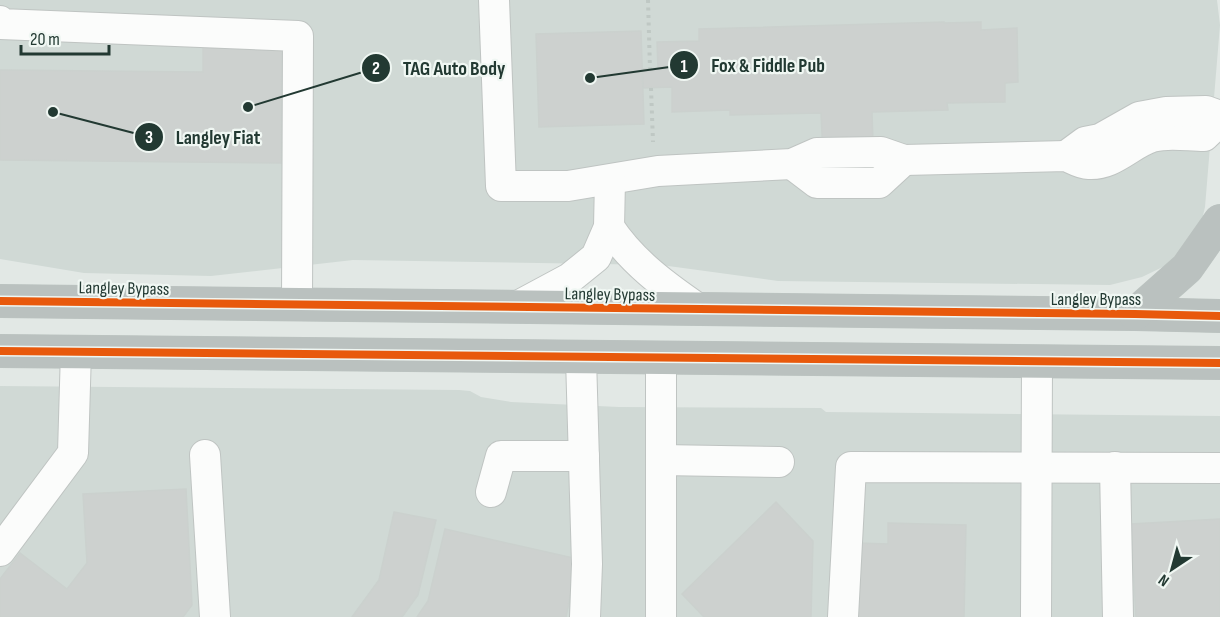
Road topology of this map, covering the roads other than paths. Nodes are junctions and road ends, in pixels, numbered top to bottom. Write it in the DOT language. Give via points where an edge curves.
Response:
graph roads {
  1 [pos="494,0"];
  2 [pos="0,22"];
  3 [pos="0,50"];
  4 [pos="1220,116"];
  5 [pos="1220,121"];
  6 [pos="1066,156"];
  7 [pos="610,180"];
  8 [pos="1220,221"];
  9 [pos="609,227"];
  10 [pos="0,301"];
  11 [pos="297,305"];
  12 [pos="516,307"];
  13 [pos="700,310"];
  14 [pos="1135,314"];
  15 [pos="1220,316"];
  16 [pos="0,351"];
  17 [pos="76,351"];
  18 [pos="580,358"];
  19 [pos="661,359"];
  20 [pos="1037,362"];
  21 [pos="1220,363"];
  22 [pos="205,455"];
  23 [pos="584,456"];
  24 [pos="661,460"];
  25 [pos="779,462"];
  26 [pos="1036,467"];
  27 [pos="1115,467"];
  28 [pos="1220,468"];
  29 [pos="491,492"];
  30 [pos="0,551"];
  31 [pos="215,617"];
  32 [pos="585,617"];
  33 [pos="661,617"];
  34 [pos="843,617"];
  35 [pos="1036,617"];
  36 [pos="1118,617"];
  1 -- 7 [label="lane" via="501,186 568,186"];
  2 -- 3 [label="lane"];
  2 -- 11 [label="lane" via="298,36"];
  4 -- 6 [label="lane" via="1206,111 1138,117 1100,139 1085,142"];
  5 -- 6 [label="lane" via="1204,136 1155,136 1102,163 1086,165"];
  6 -- 7 [label="lane" via="904,160 881,152 817,153 792,164 658,171"];
  7 -- 9 [label="lane"];
  8 -- 14 [label="highway" via="1187,268"];
  9 -- 12 [label="lane" via="596,256 570,278"];
  9 -- 13 [label="lane" via="634,259"];
  10 -- 11 [label="highway, Langley Bypass"];
  11 -- 12 [label="highway, Langley Bypass"];
  12 -- 13 [label="highway, Langley Bypass"];
  13 -- 14 [label="highway, Langley Bypass"];
  14 -- 15 [label="highway, Langley Bypass"];
  16 -- 17 [label="highway"];
  17 -- 18 [label="highway"];
  17 -- 30 [label="lane" via="73,453"];
  18 -- 19 [label="highway"];
  18 -- 23 [label="lane"];
  19 -- 20 [label="highway"];
  19 -- 24 [label="lane"];
  20 -- 21 [label="highway"];
  20 -- 26 [label="lane"];
  22 -- 31 [label="lane"];
  23 -- 29 [label="lane" via="501,456"];
  23 -- 32 [label="lane"];
  24 -- 25 [label="lane"];
  24 -- 33 [label="lane"];
  26 -- 27 [label="lane"];
  26 -- 34 [label="lane" via="851,466"];
  26 -- 35 [label="lane"];
  27 -- 28 [label="lane"];
  27 -- 36 [label="lane"];
}
